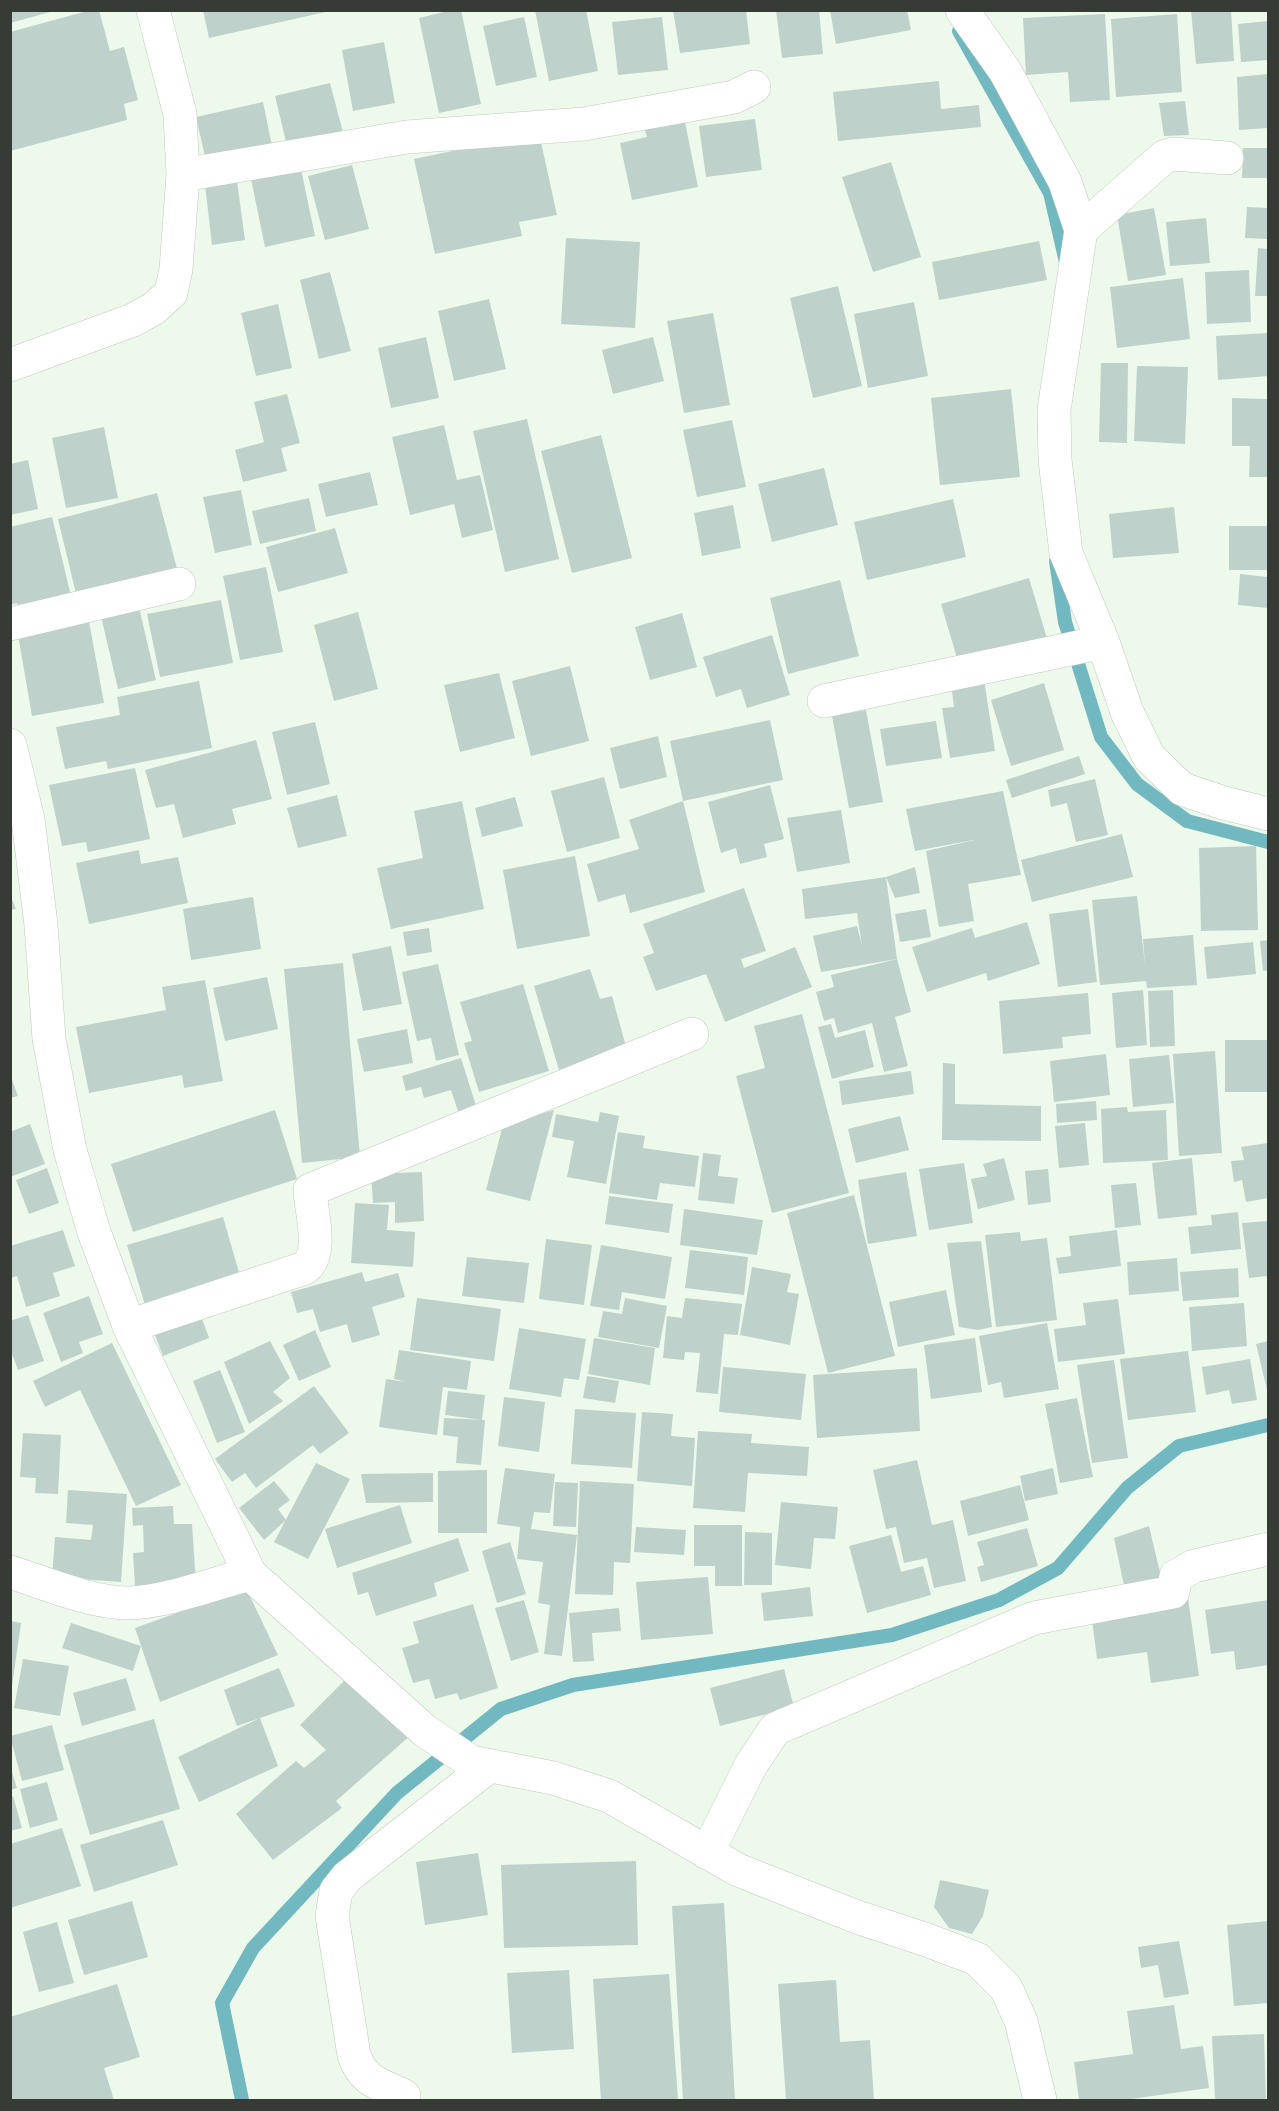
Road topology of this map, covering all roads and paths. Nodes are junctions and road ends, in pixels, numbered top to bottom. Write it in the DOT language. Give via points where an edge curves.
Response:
graph roads {
  1 [pos="153,10"];
  2 [pos="962,10"];
  3 [pos="754,87"];
  4 [pos="1227,158"];
  5 [pos="183,175"];
  6 [pos="1081,230"];
  7 [pos="10,365"];
  8 [pos="179,584"];
  9 [pos="10,624"];
  10 [pos="1095,644"];
  11 [pos="824,701"];
  12 [pos="10,745"];
  13 [pos="1269,814"];
  14 [pos="692,1034"];
  15 [pos="129,1326"];
  16 [pos="1269,1549"];
  17 [pos="10,1572"];
  18 [pos="250,1574"];
  19 [pos="480,1764"];
  20 [pos="707,1853"];
  21 [pos="404,2096"];
  22 [pos="1040,2100"];
  1 -- 5 [label="street" via="180,114"];
  2 -- 6 [label="street" via="1005,71 1065,182"];
  3 -- 5 [label="street" via="734,97 584,124 407,137"];
  4 -- 6 [label="street" via="1173,154 1164,157"];
  5 -- 7 [label="street" via="177,269 171,292 153,309 133,320"];
  6 -- 10 [label="street" via="1054,410 1055,460 1066,553"];
  8 -- 9 [label="street"];
  10 -- 11 [label="street"];
  10 -- 13 [label="street" via="1149,757 1182,789"];
  12 -- 15 [label="street" via="28,819 49,1039 70,1150 94,1232"];
  14 -- 15 [label="street" via="309,1190 316,1251 305,1268"];
  15 -- 18 [label="street"];
  16 -- 20 [label="street" via="1194,1566 1176,1576 1173,1592 1034,1618 775,1729 751,1765"];
  17 -- 18 [label="street" via="92,1598 129,1603 167,1597"];
  18 -- 19 [label="street" via="424,1730"];
  19 -- 20 [label="street" via="553,1778 609,1796"];
  19 -- 21 [label="street" via="347,1877 336,1891 332,1916 358,2068 367,2078"];
  20 -- 22 [label="street" via="791,1892 977,1959 1006,1988 1021,2020"];
}
